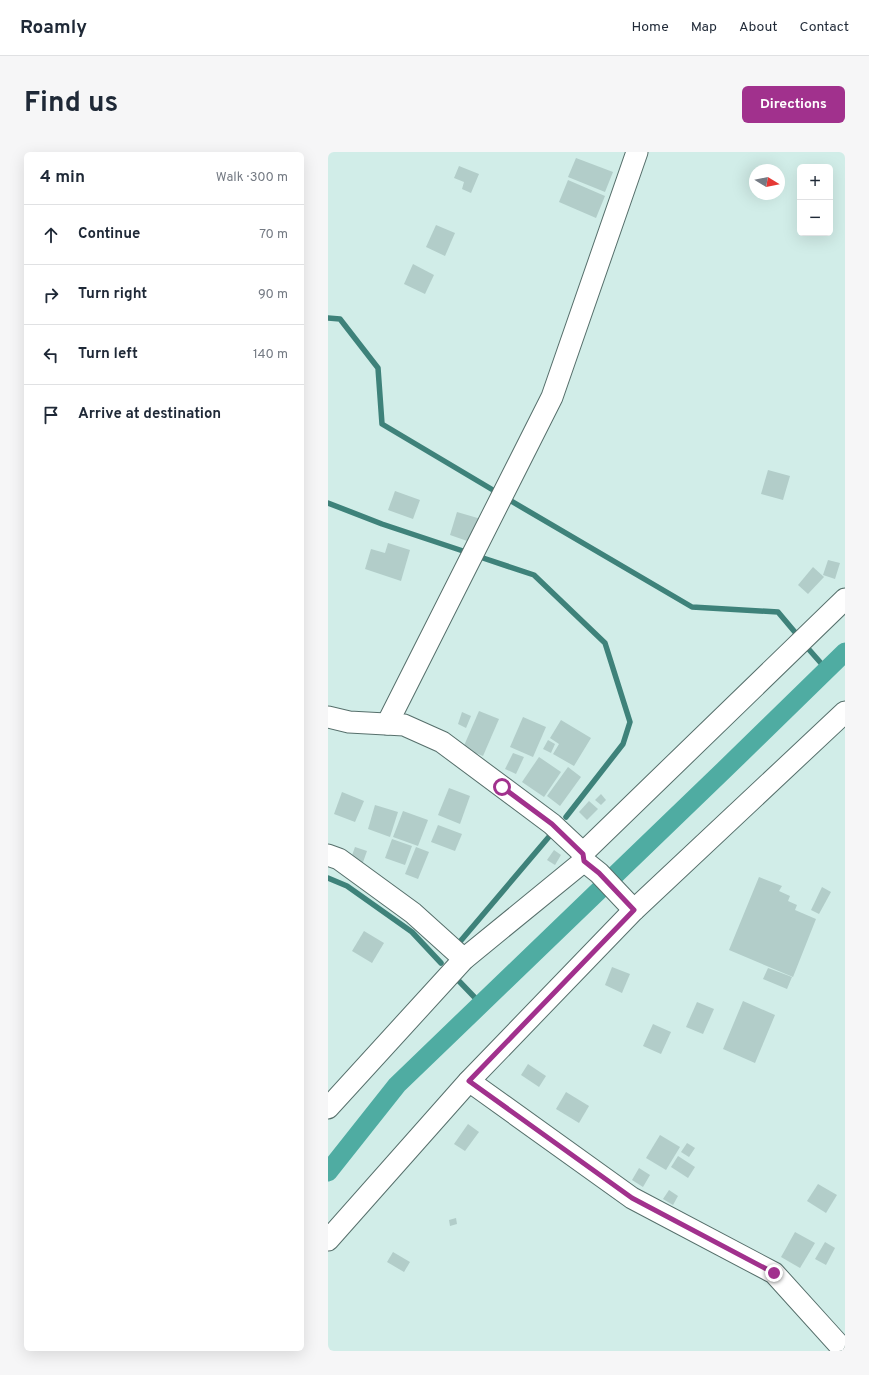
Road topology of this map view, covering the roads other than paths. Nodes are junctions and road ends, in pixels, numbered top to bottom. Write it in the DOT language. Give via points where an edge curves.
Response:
graph roads {
  1 [pos="637,152"];
  2 [pos="845,599"];
  3 [pos="845,712"];
  4 [pos="328,718"];
  5 [pos="387,724"];
  6 [pos="328,855"];
  7 [pos="589,862"];
  8 [pos="627,904"];
  9 [pos="464,958"];
  10 [pos="469,1081"];
  11 [pos="328,1108"];
  12 [pos="328,1240"];
  13 [pos="845,1350"];
  1 -- 5 [label="street" via="552,397"];
  2 -- 7 [label="street"];
  3 -- 8 [label="street"];
  4 -- 5 [label="street"];
  5 -- 7 [label="street" via="404,725 442,742 552,824"];
  6 -- 9 [label="street" via="339,859 413,913"];
  7 -- 8 [label="street"];
  7 -- 9 [label="street"];
  8 -- 10 [label="street"];
  9 -- 11 [label="street"];
  10 -- 12 [label="street"];
  10 -- 13 [label="street" via="632,1198 774,1273"];
}
